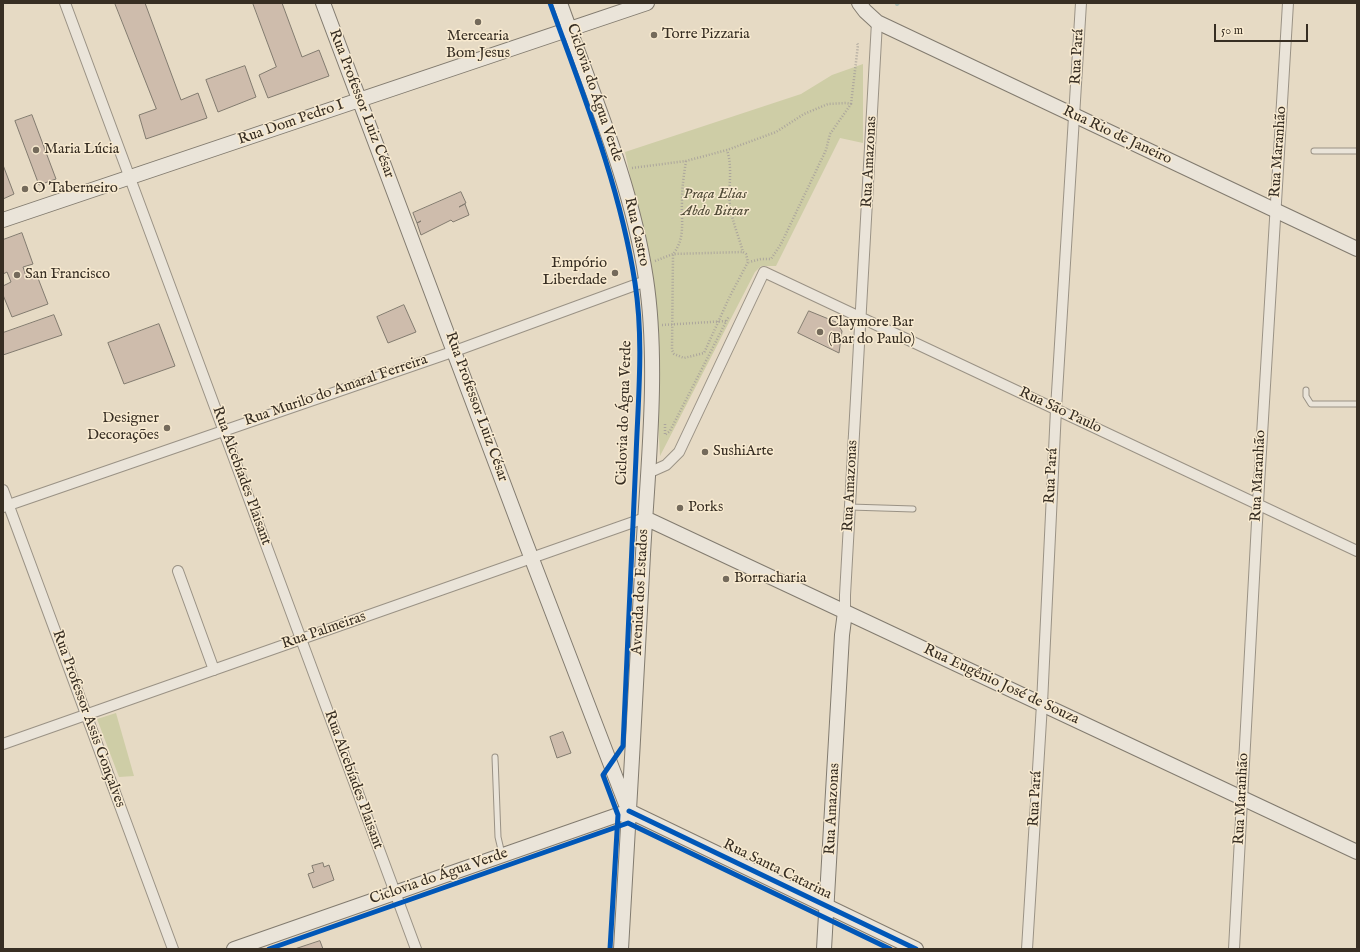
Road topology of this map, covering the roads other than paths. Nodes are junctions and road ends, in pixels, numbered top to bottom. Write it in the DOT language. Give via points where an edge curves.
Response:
graph roads {
  1 [pos="65,3"];
  2 [pos="323,3"];
  3 [pos="560,3"];
  4 [pos="647,3"];
  5 [pos="859,3"];
  6 [pos="1081,3"];
  7 [pos="1288,3"];
  8 [pos="877,22"];
  9 [pos="570,29"];
  10 [pos="360,100"];
  11 [pos="1074,115"];
  12 [pos="1314,151"];
  13 [pos="1357,151"];
  14 [pos="130,177"];
  15 [pos="1275,210"];
  16 [pos="3,220"];
  17 [pos="1357,249"];
  18 [pos="646,281"];
  19 [pos="861,317"];
  20 [pos="455,351"];
  21 [pos="1306,390"];
  22 [pos="1357,404"];
  23 [pos="1056,409"];
  24 [pos="224,430"];
  25 [pos="648,473"];
  26 [pos="3,490"];
  27 [pos="1258,504"];
  28 [pos="6,506"];
  29 [pos="850,507"];
  30 [pos="913,509"];
  31 [pos="645,518"];
  32 [pos="1357,551"];
  33 [pos="532,558"];
  34 [pos="178,571"];
  35 [pos="846,612"];
  36 [pos="301,639"];
  37 [pos="214,670"];
  38 [pos="1042,704"];
  39 [pos="86,715"];
  40 [pos="3,744"];
  41 [pos="495,757"];
  42 [pos="1242,798"];
  43 [pos="629,811"];
  44 [pos="1357,852"];
  45 [pos="502,855"];
  46 [pos="395,892"];
  47 [pos="827,907"];
  48 [pos="172,949"];
  49 [pos="234,949"];
  50 [pos="416,949"];
  51 [pos="621,949"];
  52 [pos="824,949"];
  53 [pos="916,949"];
  54 [pos="1027,949"];
  55 [pos="1234,949"];
  1 -- 14 [label="street, Rua Alcebíades Plaisant"];
  2 -- 10 [label="street, Rua Professor Luiz César"];
  3 -- 9 [label="street, Rua Castro"];
  4 -- 9 [label="street, Rua Dom Pedro I"];
  5 -- 8 [label="street, Rua Rio de Janeiro"];
  6 -- 11 [label="street, Rua Pará"];
  7 -- 15 [label="street, Rua Maranhão"];
  8 -- 11 [label="street, Rua Rio de Janeiro"];
  8 -- 19 [label="street, Rua Amazonas"];
  9 -- 10 [label="street, Rua Dom Pedro I"];
  9 -- 18 [label="street, Rua Castro" via="627,191 637,228"];
  10 -- 14 [label="street, Rua Dom Pedro I"];
  10 -- 20 [label="street, Rua Professor Luiz César"];
  11 -- 15 [label="street, Rua Rio de Janeiro"];
  11 -- 23 [label="street, Rua Pará"];
  12 -- 13 [label="lane"];
  14 -- 16 [label="street, Rua Dom Pedro I"];
  14 -- 24 [label="street, Rua Alcebíades Plaisant"];
  15 -- 17 [label="street, Rua Rio de Janeiro"];
  15 -- 27 [label="street, Rua Maranhão"];
  18 -- 20 [label="street, Rua Murilo do Amaral Ferreira"];
  18 -- 25 [label="street, Rua Castro" via="651,351"];
  19 -- 23 [label="street, Rua São Paulo"];
  19 -- 25 [label="street, Rua São Paulo" via="764,272 679,452 666,465"];
  19 -- 29 [label="street, Rua Amazonas"];
  20 -- 24 [label="street, Rua Murilo do Amaral Ferreira"];
  20 -- 33 [label="street, Rua Professor Luiz César"];
  21 -- 22 [label="lane" via="1306,396 1311,404"];
  23 -- 27 [label="street, Rua São Paulo"];
  23 -- 38 [label="street, Rua Pará"];
  24 -- 28 [label="street, Rua Murilo do Amaral Ferreira"];
  24 -- 36 [label="street, Rua Alcebíades Plaisant"];
  25 -- 31 [label="street, Avenida dos Estados"];
  26 -- 28 [label="street, Rua Professor Assis Gonçalves"];
  27 -- 32 [label="street, Rua São Paulo"];
  27 -- 42 [label="street, Rua Maranhão"];
  28 -- 39 [label="street, Rua Professor Assis Gonçalves"];
  29 -- 30 [label="lane"];
  29 -- 35 [label="street, Rua Amazonas"];
  31 -- 33 [label="street, Rua Palmeiras"];
  31 -- 35 [label="street, Rua Eugênio José de Souza"];
  31 -- 43 [label="street, Avenida dos Estados"];
  33 -- 36 [label="street, Rua Palmeiras"];
  33 -- 43 [label="street, Rua Professor Luiz César"];
  34 -- 37 [label="street"];
  35 -- 38 [label="street, Rua Eugênio José de Souza"];
  35 -- 47 [label="street, Rua Amazonas" via="842,634"];
  36 -- 37 [label="street, Rua Palmeiras"];
  36 -- 46 [label="street, Rua Alcebíades Plaisant"];
  37 -- 39 [label="street, Rua Palmeiras"];
  38 -- 42 [label="street, Rua Eugênio José de Souza"];
  38 -- 54 [label="street, Rua Pará"];
  39 -- 40 [label="street, Rua Palmeiras"];
  39 -- 48 [label="street, Rua Professor Assis Gonçalves"];
  41 -- 45 [label="lane" via="498,837"];
  42 -- 44 [label="street, Rua Eugênio José de Souza"];
  42 -- 55 [label="street, Rua Maranhão"];
  43 -- 45 [label="street"];
  43 -- 47 [label="street, Rua Santa Catarina"];
  43 -- 51 [label="street, Avenida dos Estados"];
  45 -- 46 [label="street"];
  46 -- 49 [label="street"];
  46 -- 50 [label="street, Rua Alcebíades Plaisant"];
  47 -- 52 [label="street, Rua Amazonas"];
  47 -- 53 [label="street, Rua Santa Catarina"];
}
